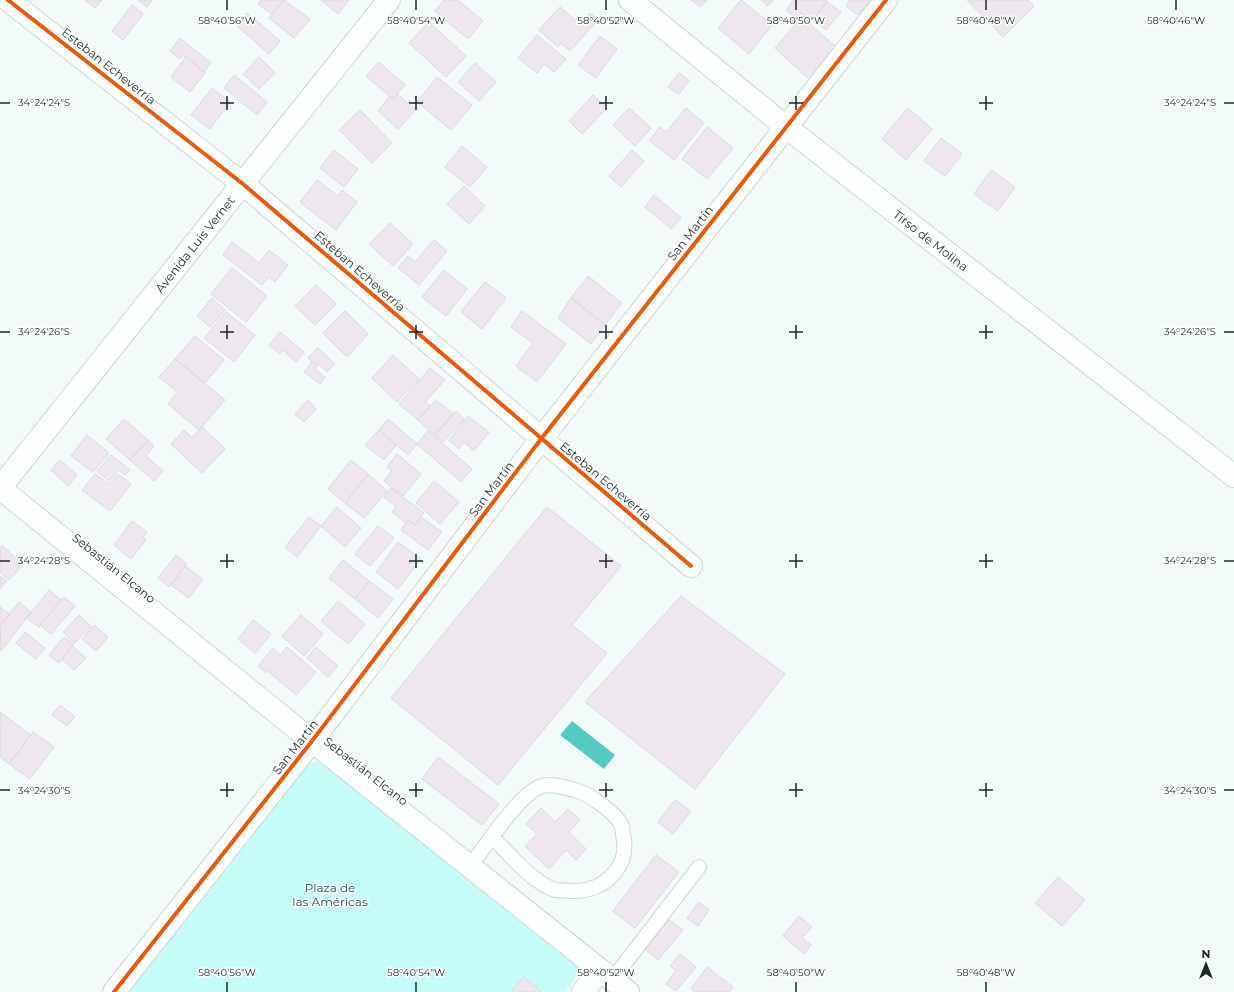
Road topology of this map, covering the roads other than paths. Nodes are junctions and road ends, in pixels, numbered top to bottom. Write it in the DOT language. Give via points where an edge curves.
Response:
graph roads {
  1 [pos="8,0"];
  2 [pos="389,0"];
  3 [pos="630,0"];
  4 [pos="886,0"];
  5 [pos="786,127"];
  6 [pos="243,184"];
  7 [pos="541,439"];
  8 [pos="1234,476"];
  9 [pos="0,488"];
  10 [pos="691,566"];
  11 [pos="312,741"];
  12 [pos="492,837"];
  13 [pos="470,866"];
  14 [pos="699,867"];
  15 [pos="613,981"];
  16 [pos="114,992"];
  17 [pos="583,992"];
  1 -- 6 [label="street, Esteban Echeverría"];
  2 -- 6 [label="street, Avenida Luis Vernet"];
  3 -- 5 [label="street, Tirso de Molina"];
  4 -- 5 [label="street, San Martín"];
  5 -- 7 [label="street, San Martín"];
  5 -- 8 [label="street, Tirso de Molina"];
  6 -- 7 [label="street, Esteban Echeverría"];
  6 -- 9 [label="street, Avenida Luis Vernet"];
  7 -- 10 [label="street, Esteban Echeverría"];
  7 -- 11 [label="street, San Martín"];
  9 -- 11 [label="street, Sebastián Elcano"];
  11 -- 13 [label="street, Sebastián Elcano"];
  11 -- 16 [label="street, San Martín"];
  12 -- 12 [label="lane" via="524,796 541,786 563,786 585,794 603,806 621,824 625,842 622,861 613,876 599,886 581,891 555,890 536,879"];
  12 -- 13 [label="lane"];
  13 -- 15 [label="street, Sebastián Elcano"];
  14 -- 15 [label="lane"];
  15 -- 17 [label="street"];
}
